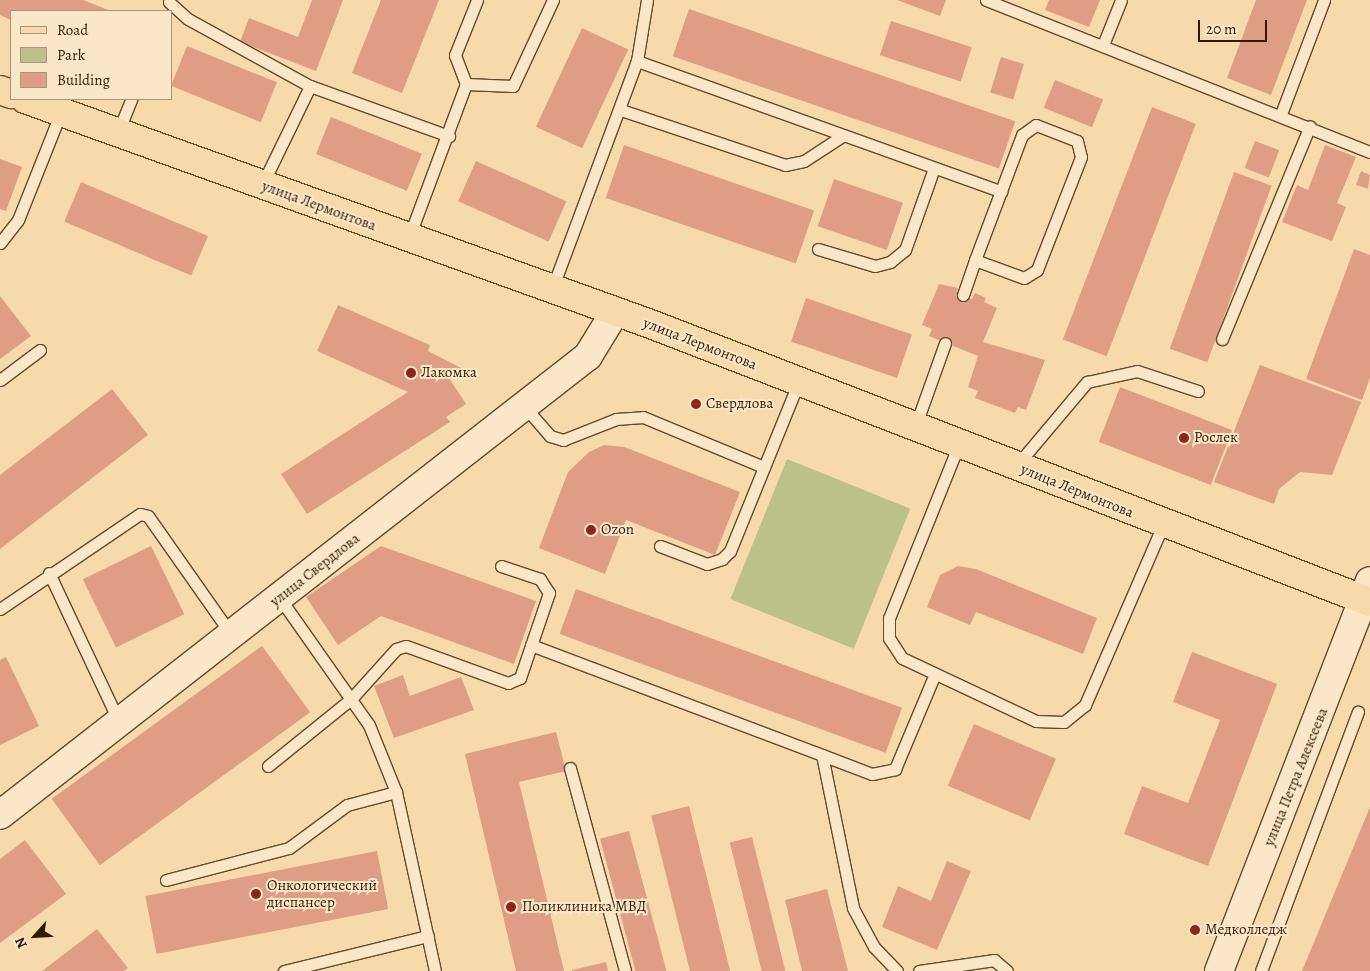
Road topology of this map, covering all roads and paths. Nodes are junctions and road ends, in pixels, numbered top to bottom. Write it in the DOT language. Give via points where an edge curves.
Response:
graph roads {
  1 [pos="477,0"];
  2 [pos="553,0"];
  3 [pos="647,0"];
  4 [pos="986,0"];
  5 [pos="1121,0"];
  6 [pos="1324,0"];
  7 [pos="166,4"];
  8 [pos="1103,46"];
  9 [pos="637,61"];
  10 [pos="466,84"];
  11 [pos="310,86"];
  12 [pos="28,100"];
  13 [pos="131,100"];
  14 [pos="621,110"];
  15 [pos="61,112"];
  16 [pos="1281,114"];
  17 [pos="1310,126"];
  18 [pos="118,133"];
  19 [pos="449,136"];
  20 [pos="842,136"];
  21 [pos="1370,152"];
  22 [pos="934,168"];
  23 [pos="262,185"];
  24 [pos="1001,191"];
  25 [pos="408,238"];
  26 [pos="0,243"];
  27 [pos="818,249"];
  28 [pos="975,260"];
  29 [pos="552,291"];
  30 [pos="963,295"];
  31 [pos="615,312"];
  32 [pos="1222,339"];
  33 [pos="945,343"];
  34 [pos="40,350"];
  35 [pos="0,380"];
  36 [pos="799,381"];
  37 [pos="1198,391"];
  38 [pos="524,406"];
  39 [pos="915,427"];
  40 [pos="959,444"];
  41 [pos="1016,466"];
  42 [pos="764,467"];
  43 [pos="1163,525"];
  44 [pos="660,546"];
  45 [pos="501,566"];
  46 [pos="49,573"];
  47 [pos="1368,594"];
  48 [pos="279,597"];
  49 [pos="0,609"];
  50 [pos="231,634"];
  51 [pos="532,645"];
  52 [pos="935,674"];
  53 [pos="351,699"];
  54 [pos="1358,712"];
  55 [pos="119,722"];
  56 [pos="822,755"];
  57 [pos="268,766"];
  58 [pos="570,768"];
  59 [pos="396,792"];
  60 [pos="0,815"];
  61 [pos="166,880"];
  62 [pos="428,936"];
  63 [pos="284,971"];
  64 [pos="435,971"];
  65 [pos="626,971"];
  66 [pos="897,971"];
  67 [pos="919,971"];
  68 [pos="1007,971"];
  69 [pos="1219,971"];
  70 [pos="1261,971"];
  1 -- 10 [label="lane" via="455,55"];
  2 -- 10 [label="lane" via="513,86"];
  3 -- 9 [label="lane"];
  4 -- 8 [label="lane"];
  5 -- 8 [label="lane"];
  6 -- 16 [label="lane"];
  7 -- 11 [label="lane"];
  8 -- 16 [label="lane"];
  9 -- 14 [label="lane"];
  9 -- 20 [label="lane"];
  10 -- 19 [label="lane"];
  11 -- 19 [label="lane"];
  11 -- 23 [label="lane"];
  12 -- 15 [label="main road, улица Лермонтова"];
  13 -- 18 [label="lane"];
  14 -- 20 [label="lane" via="784,165 804,162"];
  14 -- 29 [label="lane"];
  15 -- 18 [label="main road, улица Лермонтова"];
  15 -- 26 [label="lane" via="18,220"];
  16 -- 17 [label="lane"];
  17 -- 21 [label="lane"];
  17 -- 32 [label="lane"];
  18 -- 23 [label="main road, улица Лермонтова"];
  19 -- 25 [label="lane"];
  20 -- 22 [label="lane"];
  22 -- 24 [label="lane"];
  22 -- 27 [label="lane" via="905,250 890,262 875,266"];
  23 -- 25 [label="main road, улица Лермонтова"];
  24 -- 28 [label="lane"];
  24 -- 28 [label="lane" via="1026,129 1036,126 1077,141 1081,157 1037,270 1024,278"];
  25 -- 29 [label="main road, улица Лермонтова"];
  28 -- 30 [label="lane"];
  29 -- 31 [label="main road, улица Лермонтова"];
  31 -- 36 [label="main road, улица Лермонтова"];
  31 -- 38 [label="main road, улица Свердлова" via="588,356"];
  33 -- 39 [label="lane"];
  34 -- 35 [label="lane"];
  36 -- 39 [label="main road, улица Лермонтова"];
  36 -- 42 [label="lane"];
  37 -- 41 [label="lane" via="1137,371 1087,382"];
  38 -- 42 [label="lane" via="550,436 563,440 616,419 643,417"];
  38 -- 48 [label="main road, улица Свердлова"];
  39 -- 40 [label="main road, улица Лермонтова"];
  40 -- 41 [label="main road, улица Лермонтова"];
  40 -- 52 [label="lane" via="889,618 889,638 902,658"];
  41 -- 43 [label="main road, улица Лермонтова"];
  42 -- 44 [label="lane" via="722,559 707,564"];
  43 -- 47 [label="main road, улица Лермонтова"];
  43 -- 52 [label="lane" via="1085,706 1064,722 1036,721"];
  45 -- 51 [label="lane" via="547,585 549,593"];
  46 -- 49 [label="lane"];
  46 -- 50 [label="lane" via="132,516 148,516"];
  46 -- 55 [label="lane"];
  47 -- 69 [label="main road, улица Петра Алексеева"];
  48 -- 50 [label="main road, улица Свердлова"];
  48 -- 53 [label="lane"];
  50 -- 55 [label="main road, улица Свердлова"];
  51 -- 53 [label="lane" via="520,678 508,683 406,646 396,649"];
  51 -- 56 [label="lane"];
  52 -- 56 [label="lane" via="895,769 872,774"];
  53 -- 57 [label="lane"];
  53 -- 59 [label="lane" via="369,725"];
  54 -- 70 [label="lane"];
  55 -- 60 [label="main road, улица Свердлова"];
  56 -- 66 [label="lane" via="853,908 874,947"];
  58 -- 65 [label="lane"];
  59 -- 61 [label="lane" via="347,805 289,848"];
  59 -- 62 [label="lane"];
  62 -- 63 [label="lane"];
  62 -- 64 [label="lane"];
  67 -- 68 [label="lane" via="994,960"];
}
